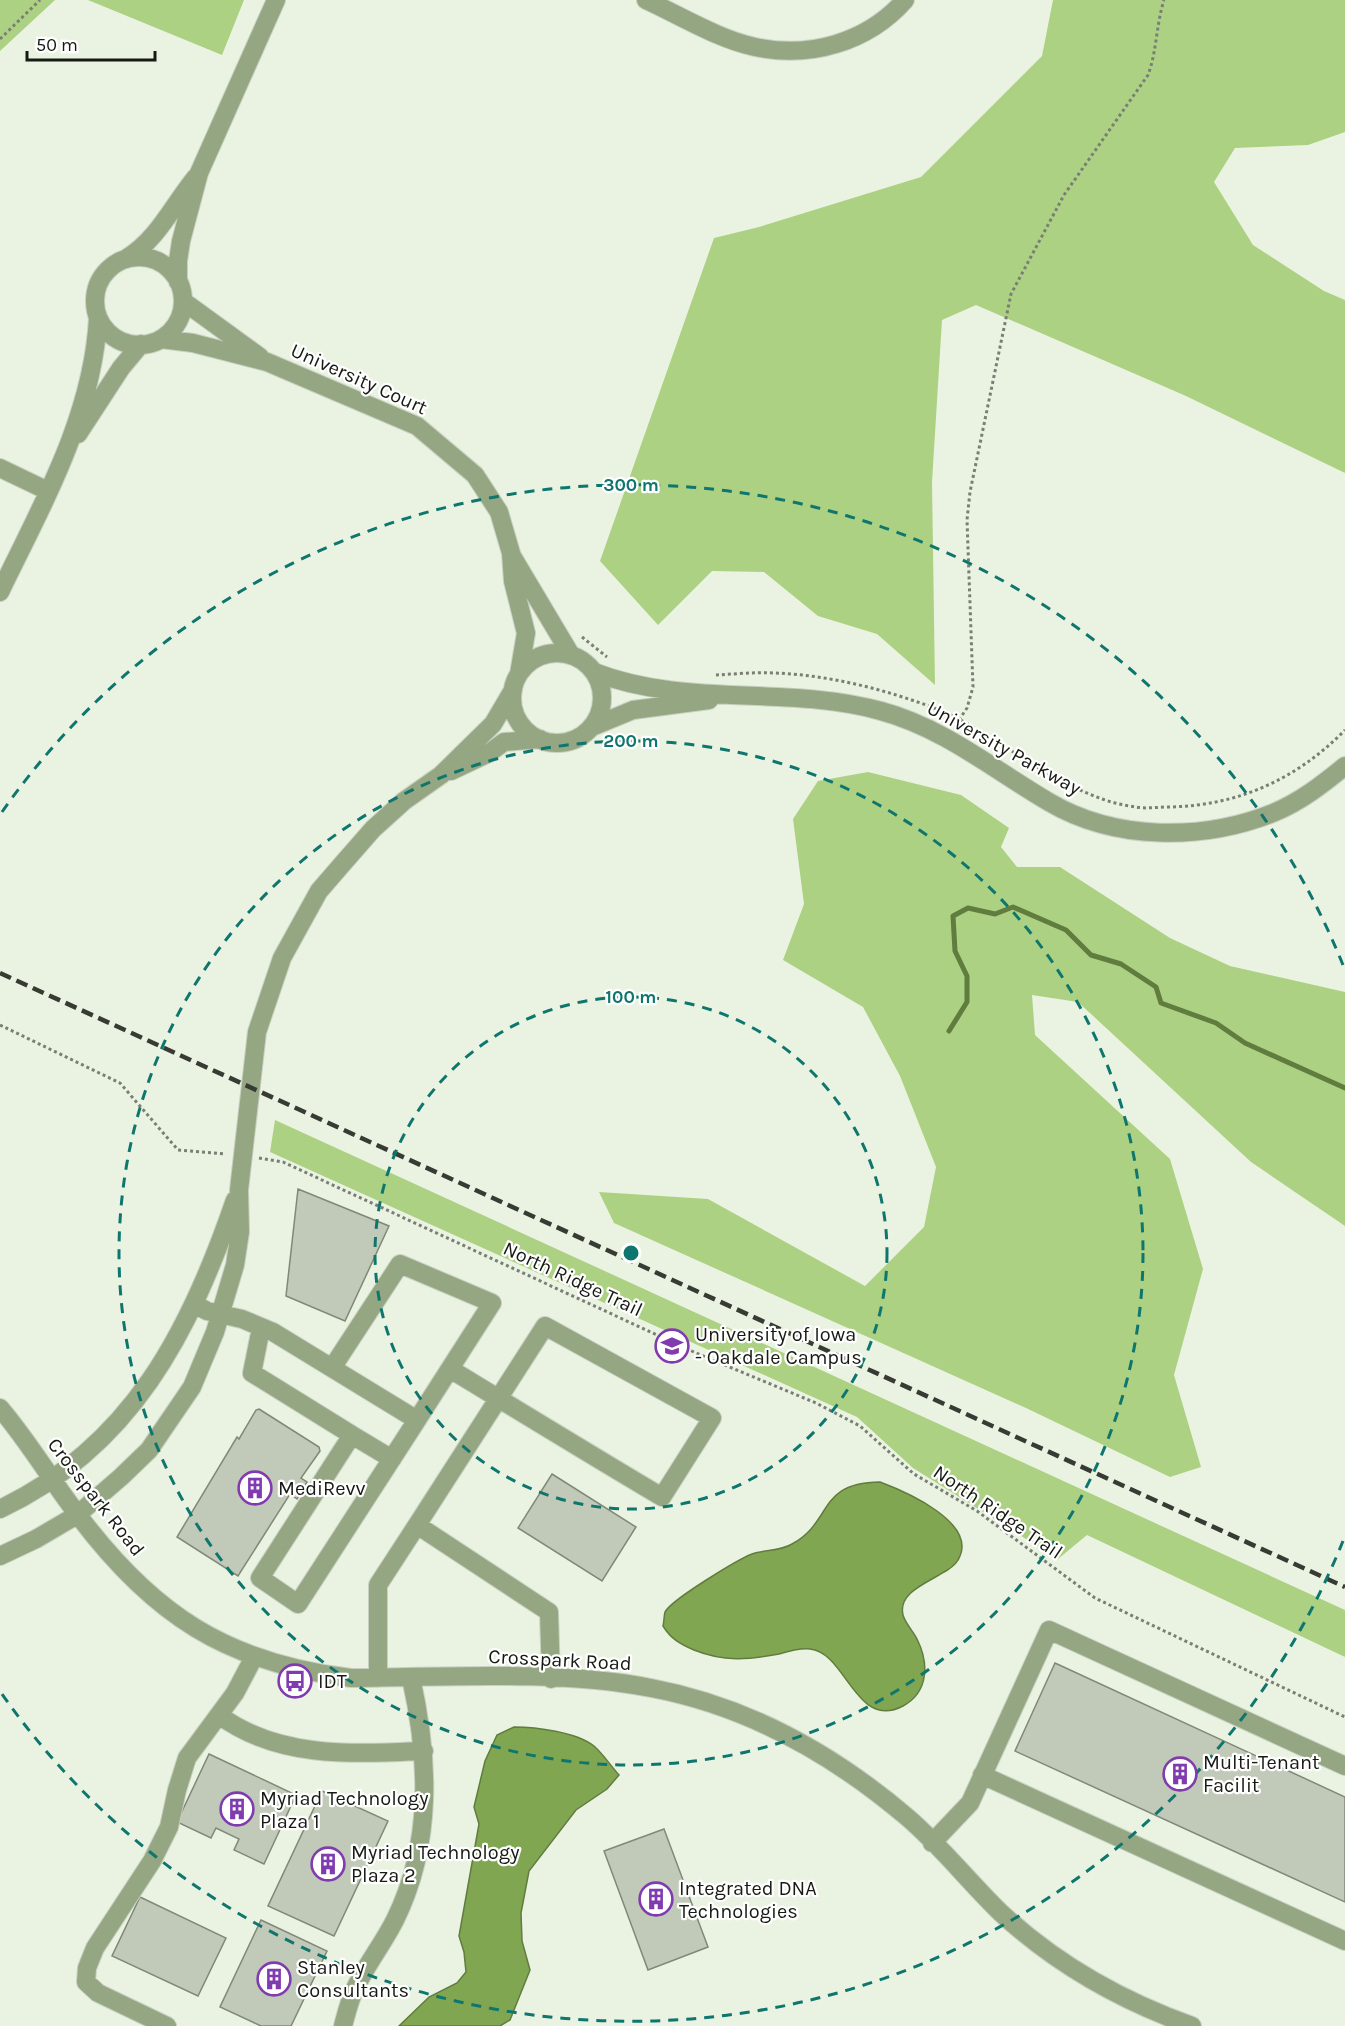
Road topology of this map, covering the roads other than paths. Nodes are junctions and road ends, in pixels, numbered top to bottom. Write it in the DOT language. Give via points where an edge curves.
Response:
graph roads {
  1 [pos="276,0"];
  2 [pos="646,0"];
  3 [pos="905,0"];
  4 [pos="199,173"];
  5 [pos="126,259"];
  6 [pos="178,282"];
  7 [pos="183,301"];
  8 [pos="98,318"];
  9 [pos="160,339"];
  10 [pos="141,344"];
  11 [pos="267,362"];
  12 [pos="65,453"];
  13 [pos="0,468"];
  14 [pos="48,491"];
  15 [pos="511,553"];
  16 [pos="0,592"];
  17 [pos="570,655"];
  18 [pos="594,672"];
  19 [pos="516,682"];
  20 [pos="732,696"];
  21 [pos="592,727"];
  22 [pos="540,739"];
  23 [pos="1345,766"];
  24 [pos="441,775"];
  25 [pos="239,1190"];
  26 [pos="194,1304"];
  27 [pos="222,1313"];
  28 [pos="261,1328"];
  29 [pos="332,1368"];
  30 [pos="450,1369"];
  31 [pos="499,1399"];
  32 [pos="0,1408"];
  33 [pos="417,1420"];
  34 [pos="352,1435"];
  35 [pos="392,1459"];
  36 [pos="54,1480"];
  37 [pos="0,1509"];
  38 [pos="77,1515"];
  39 [pos="417,1525"];
  40 [pos="0,1556"];
  41 [pos="254,1657"];
  42 [pos="378,1678"];
  43 [pos="411,1678"];
  44 [pos="551,1679"];
  45 [pos="219,1715"];
  46 [pos="424,1751"];
  47 [pos="1345,1766"];
  48 [pos="982,1775"];
  49 [pos="933,1843"];
  50 [pos="1345,1941"];
  51 [pos="167,2026"];
  52 [pos="343,2026"];
  53 [pos="1192,2026"];
  1 -- 4 [label="street"];
  2 -- 3 [label="street" via="755,47 807,50 832,47 856,37 879,24"];
  4 -- 5 [label="street" via="154,236"];
  4 -- 6 [label="street" via="181,241"];
  5 -- 6 [label="street" via="151,258 164,264"];
  5 -- 8 [label="street" via="102,276 94,303"];
  6 -- 7 [label="street"];
  7 -- 9 [label="street" via="180,316"];
  7 -- 11 [label="street, University Court"];
  8 -- 10 [label="street" via="117,339"];
  8 -- 12 [label="street" via="96,357"];
  9 -- 10 [label="street"];
  9 -- 11 [label="street, University Court" via="193,343"];
  10 -- 12 [label="street"];
  11 -- 15 [label="street, University Court" via="417,426 474,475 499,512"];
  12 -- 14 [label="street"];
  13 -- 14 [label="street"];
  14 -- 16 [label="street"];
  15 -- 17 [label="street, University Court"];
  15 -- 19 [label="street, University Court" via="513,581 526,633"];
  17 -- 18 [label="street"];
  17 -- 19 [label="street" via="542,655 529,663"];
  18 -- 20 [label="street, University Parkway" via="632,685"];
  18 -- 21 [label="street" via="601,686 602,701"];
  19 -- 22 [label="street" via="512,702 516,716 524,728"];
  19 -- 24 [label="street" via="493,724"];
  20 -- 21 [label="street, University Parkway" via="633,710"];
  20 -- 23 [label="street, University Parkway" via="792,697 882,711 960,745 1052,804 1119,828 1190,832 1232,827 1274,812 1314,791"];
  21 -- 22 [label="street" via="564,743"];
  22 -- 24 [label="street" via="504,742"];
  24 -- 25 [label="street" via="374,829 319,891 282,958 257,1032"];
  25 -- 26 [label="street"];
  25 -- 27 [label="street" via="240,1232"];
  26 -- 27 [label="street"];
  26 -- 36 [label="street" via="151,1379 123,1418"];
  27 -- 28 [label="street"];
  27 -- 38 [label="street" via="196,1378 171,1420 149,1450"];
  28 -- 29 [label="street"];
  28 -- 34 [label="street" via="252,1373"];
  29 -- 30 [label="street" via="400,1264 492,1303"];
  29 -- 33 [label="street"];
  30 -- 31 [label="street"];
  30 -- 33 [label="street"];
  31 -- 31 [label="street" via="662,1497 712,1418 545,1326"];
  31 -- 39 [label="street"];
  32 -- 36 [label="street, Crosspark Road"];
  33 -- 35 [label="street"];
  34 -- 35 [label="street"];
  34 -- 35 [label="street" via="260,1578 298,1604"];
  36 -- 37 [label="street"];
  36 -- 38 [label="street, Crosspark Road"];
  38 -- 40 [label="street"];
  38 -- 41 [label="street, Crosspark Road" via="114,1560 175,1615 205,1635"];
  39 -- 42 [label="street" via="378,1586"];
  39 -- 44 [label="street" via="549,1612"];
  41 -- 42 [label="street, Crosspark Road" via="311,1673"];
  41 -- 45 [label="street"];
  42 -- 43 [label="street, Crosspark Road"];
  43 -- 44 [label="street, Crosspark Road"];
  43 -- 46 [label="street"];
  44 -- 49 [label="street, Crosspark Road" via="651,1688 750,1719 849,1772"];
  45 -- 46 [label="street" via="264,1740 293,1747 364,1754"];
  45 -- 51 [label="street" via="188,1758 169,1827 152,1861 95,1948 87,1968 86,1982 98,1993"];
  46 -- 52 [label="street" via="425,1798 414,1870 396,1918 354,1990"];
  47 -- 48 [label="street" via="1049,1630"];
  48 -- 49 [label="street" via="970,1803"];
  48 -- 50 [label="street"];
  49 -- 53 [label="street, Crosspark Road" via="1001,1913 1068,1965 1112,1992"];
}
